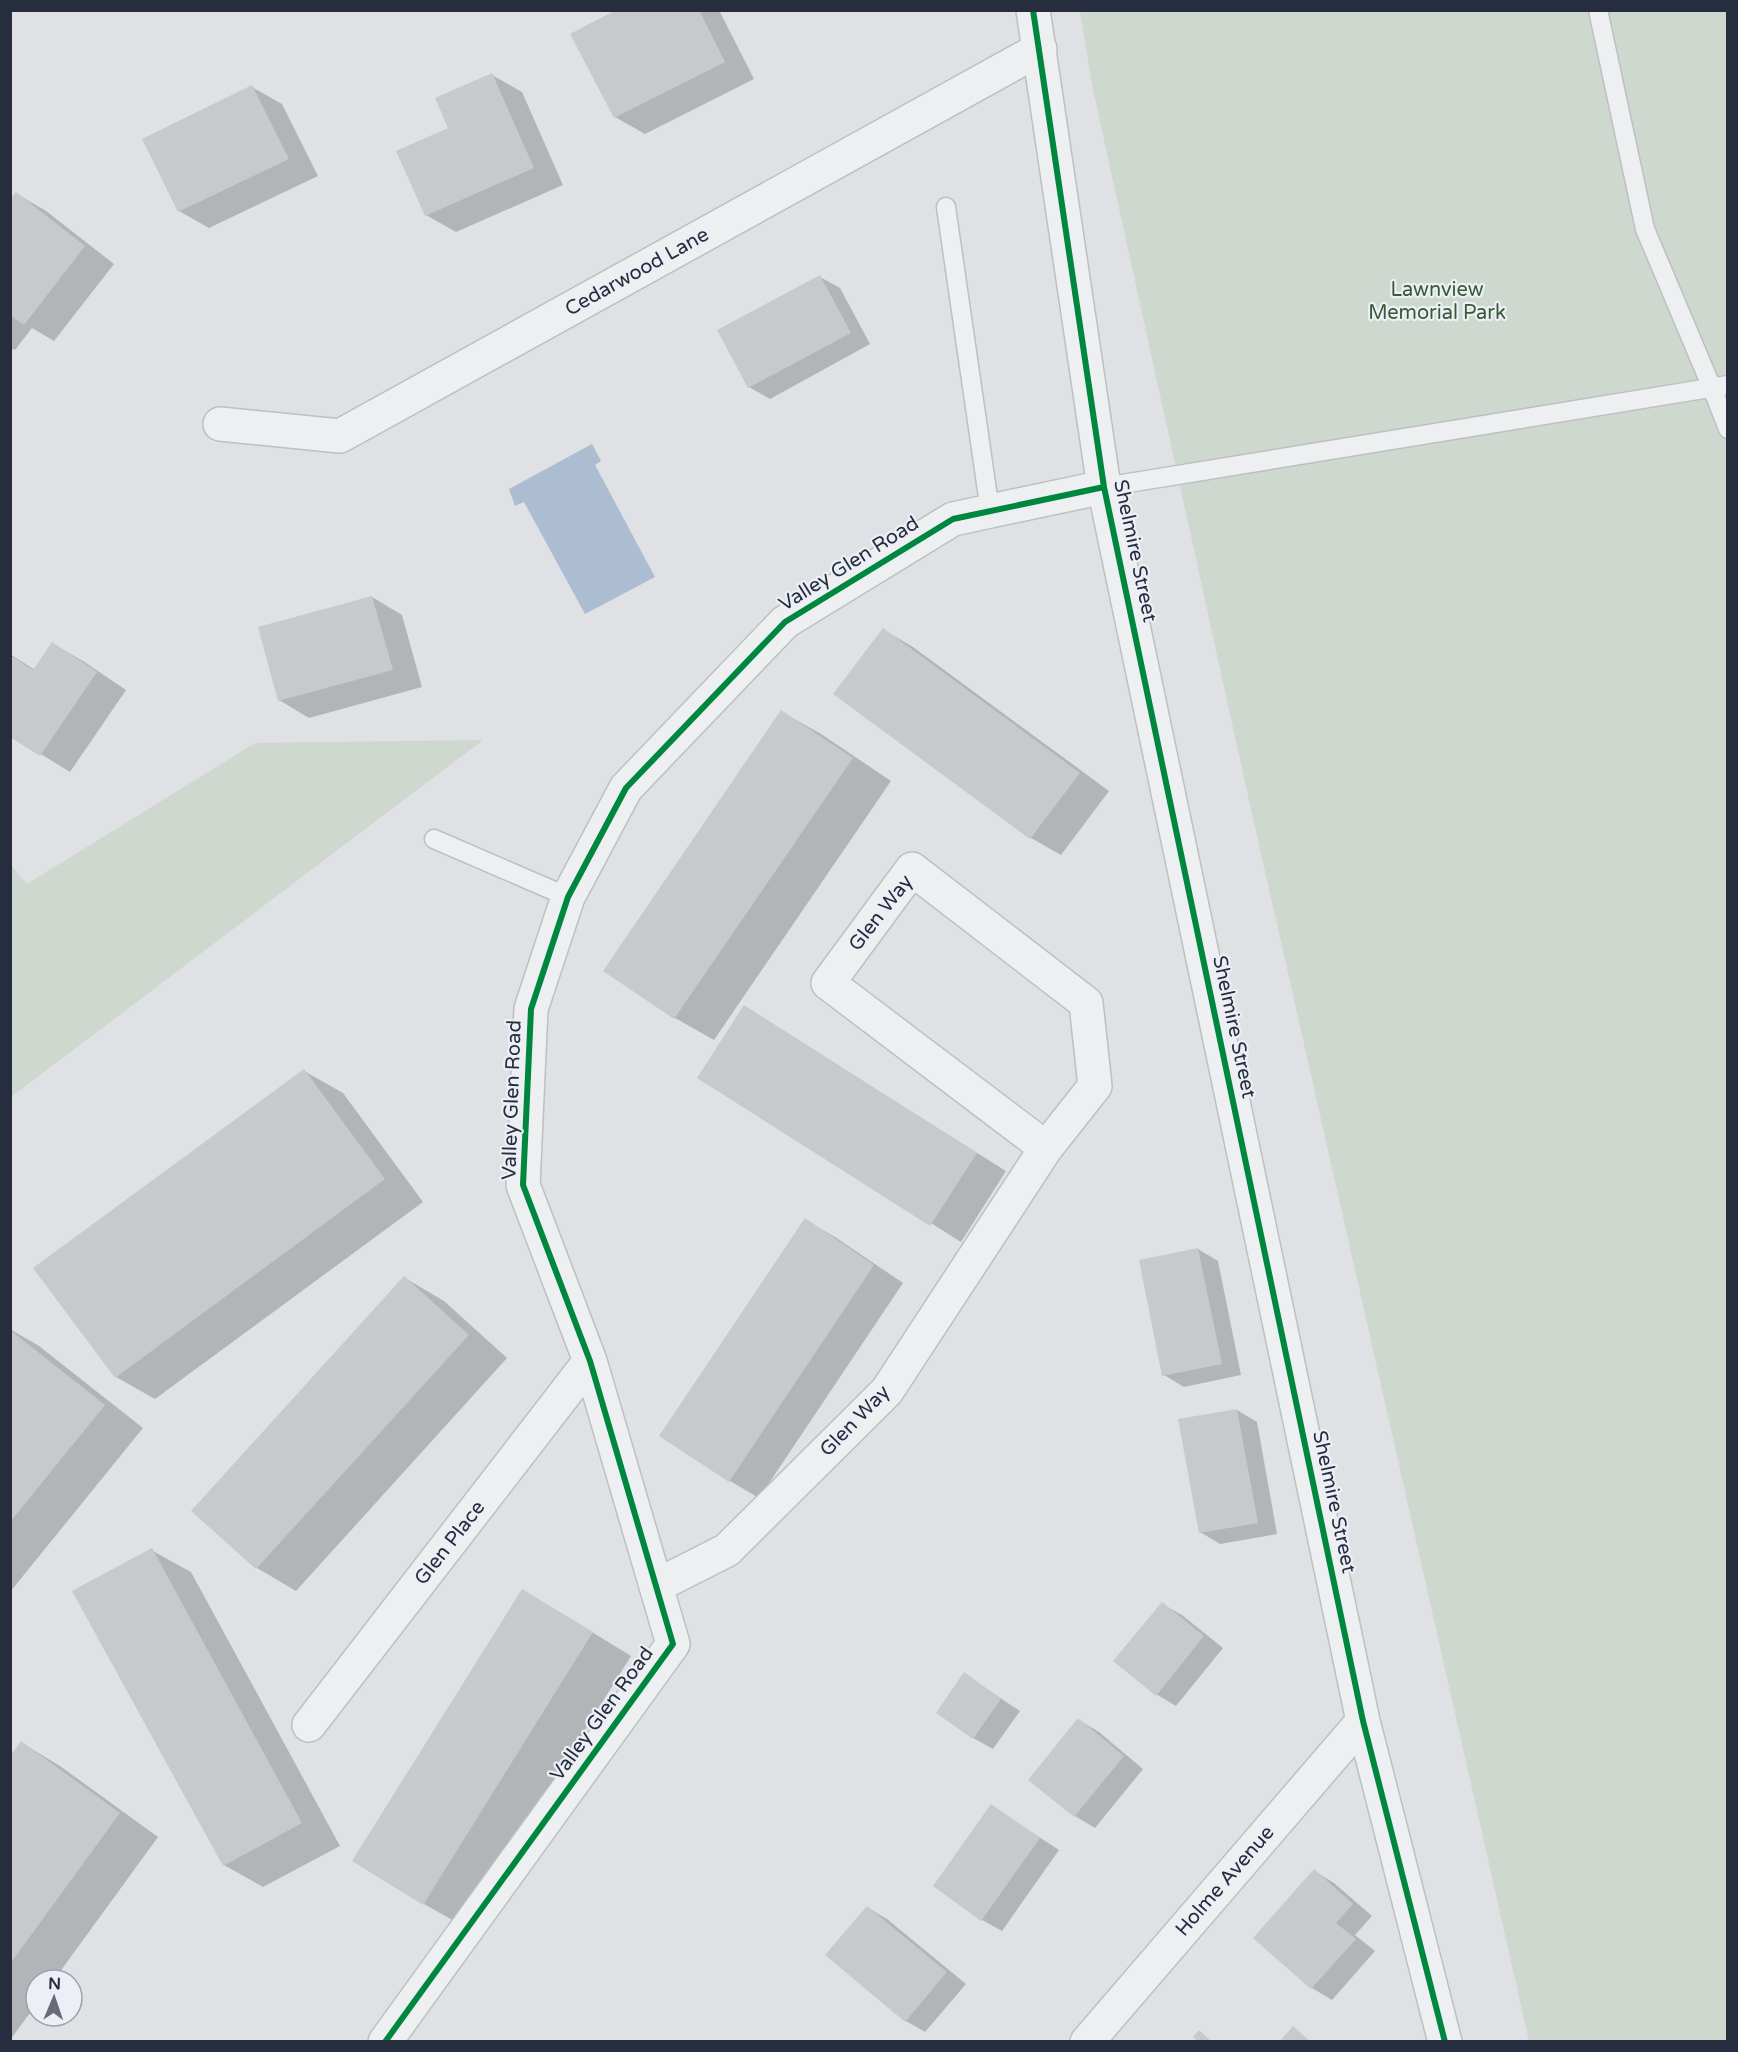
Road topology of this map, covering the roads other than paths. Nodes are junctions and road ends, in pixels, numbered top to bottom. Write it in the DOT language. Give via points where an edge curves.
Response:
graph roads {
  1 [pos="1034,10"];
  2 [pos="1598,10"];
  3 [pos="1040,49"];
  4 [pos="946,207"];
  5 [pos="1720,387"];
  6 [pos="220,424"];
  7 [pos="1728,429"];
  8 [pos="1104,487"];
  9 [pos="990,511"];
  10 [pos="434,839"];
  11 [pos="568,897"];
  12 [pos="1046,1148"];
  13 [pos="590,1361"];
  14 [pos="656,1586"];
  15 [pos="1363,1721"];
  16 [pos="309,1725"];
  17 [pos="385,2042"];
  18 [pos="1087,2042"];
  19 [pos="1445,2042"];
  1 -- 3 [label="street, Shelmire Street"];
  2 -- 5 [label="lane" via="1645,229"];
  3 -- 6 [label="street, Cedarwood Lane" via="340,436"];
  3 -- 8 [label="street, Shelmire Street"];
  4 -- 9 [label="lane"];
  5 -- 7 [label="lane"];
  5 -- 8 [label="lane"];
  8 -- 9 [label="street, Valley Glen Road"];
  8 -- 15 [label="street, Shelmire Street"];
  9 -- 11 [label="street, Valley Glen Road" via="953,519 785,621 626,788"];
  10 -- 11 [label="lane"];
  11 -- 13 [label="street, Valley Glen Road" via="531,1009 523,1185"];
  12 -- 12 [label="street, Glen Way" via="1095,1086 1086,1003 912,869 828,983"];
  12 -- 14 [label="street, Glen Way" via="887,1391 728,1550"];
  13 -- 14 [label="street, Valley Glen Road"];
  13 -- 16 [label="street, Glen Place"];
  14 -- 17 [label="street, Valley Glen Road" via="673,1644"];
  15 -- 18 [label="street, Holme Avenue"];
  15 -- 19 [label="street, Shelmire Street"];
}
